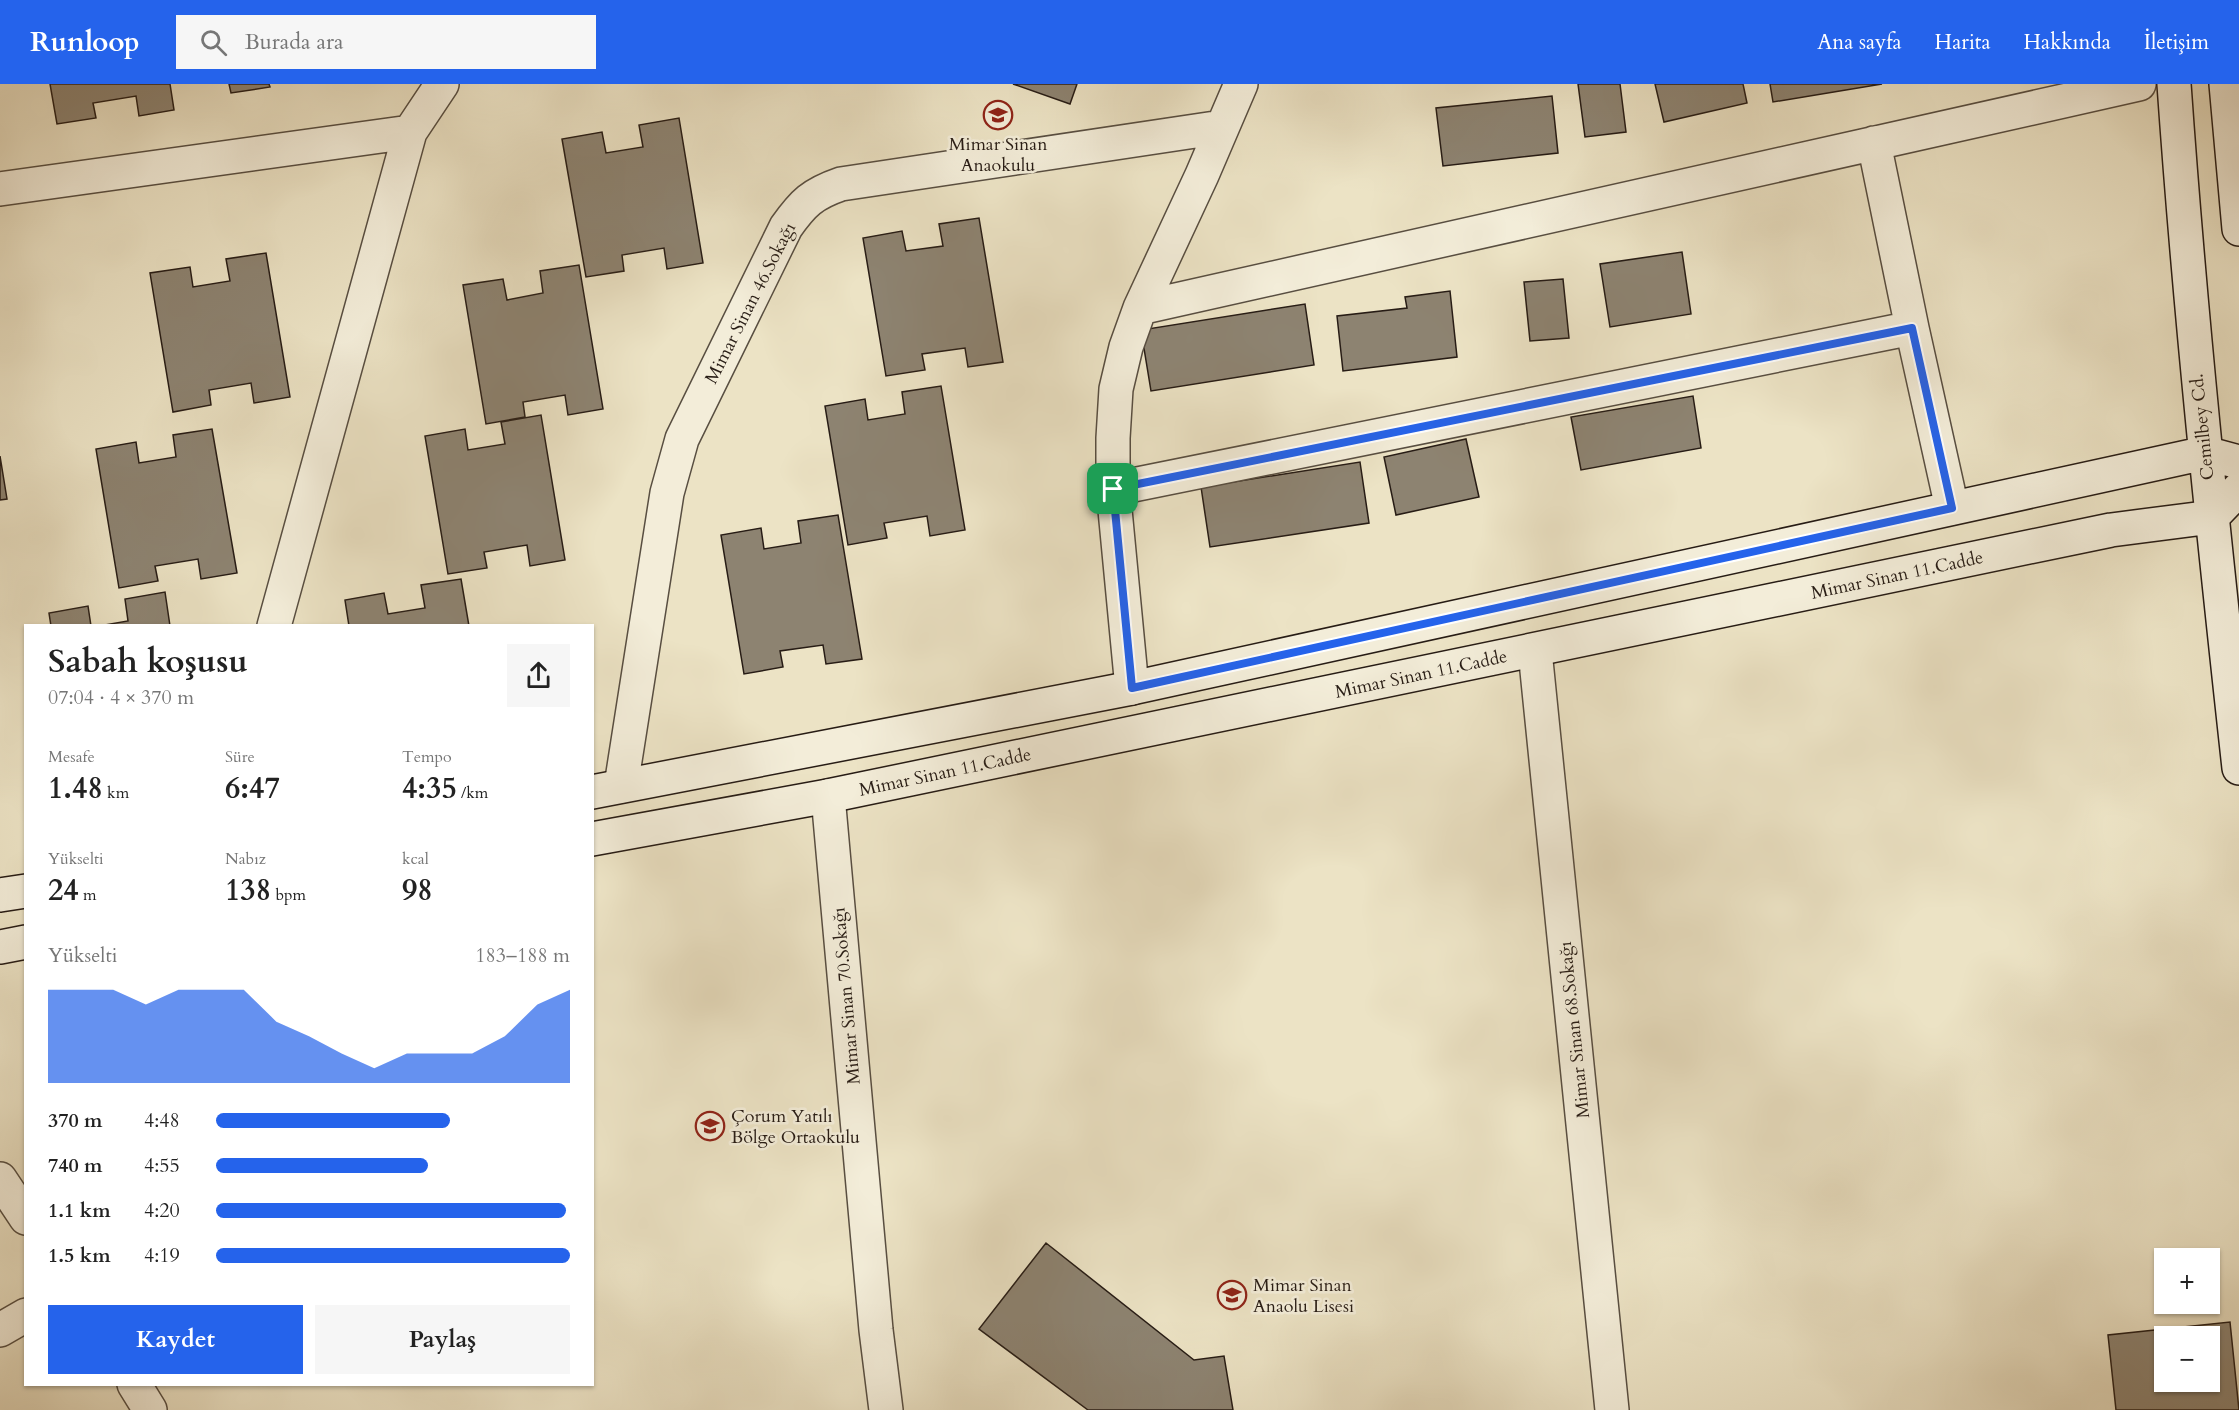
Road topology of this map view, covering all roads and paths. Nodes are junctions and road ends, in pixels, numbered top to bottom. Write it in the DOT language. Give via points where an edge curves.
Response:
graph roads {
  1 [pos="442,84"];
  2 [pos="1241,84"];
  3 [pos="2139,84"];
  4 [pos="2174,84"];
  5 [pos="2226,84"];
  6 [pos="1222,127"];
  7 [pos="410,132"];
  8 [pos="1875,143"];
  9 [pos="0,189"];
  10 [pos="2239,229"];
  11 [pos="1140,308"];
  12 [pos="1912,328"];
  13 [pos="2205,453"];
  14 [pos="2239,462"];
  15 [pos="1113,489"];
  16 [pos="2239,489"];
  17 [pos="1952,508"];
  18 [pos="2212,517"];
  19 [pos="275,624"];
  20 [pos="1535,651"];
  21 [pos="1132,688"];
  22 [pos="2239,768"];
  23 [pos="607,789"];
  24 [pos="828,796"];
  25 [pos="594,839"];
  26 [pos="24,891"];
  27 [pos="0,895"];
  28 [pos="24,942"];
  29 [pos="0,947"];
  30 [pos="0,1179"];
  31 [pos="24,1215"];
  32 [pos="24,1316"];
  33 [pos="0,1330"];
  34 [pos="135,1386"];
  35 [pos="150,1410"];
  36 [pos="886,1410"];
  37 [pos="1612,1410"];
  1 -- 7 [label="street"];
  2 -- 6 [label="street"];
  3 -- 8 [label="street"];
  4 -- 13 [label="street, Cemilbey Cd." via="2185,252"];
  5 -- 10 [label="street"];
  6 -- 11 [label="street"];
  6 -- 23 [label="street, Mimar Sinan 46.Sokağı" via="841,184 819,192 802,205 786,227 682,439 667,493"];
  7 -- 9 [label="street"];
  7 -- 19 [label="street"];
  8 -- 11 [label="street"];
  8 -- 12 [label="street"];
  11 -- 15 [label="street" via="1116,389"];
  12 -- 15 [label="street"];
  12 -- 17 [label="street"];
  13 -- 14 [label="street"];
  13 -- 17 [label="street"];
  13 -- 18 [label="street, Cemilbey Cd."];
  15 -- 21 [label="street"];
  16 -- 18 [label="street"];
  17 -- 21 [label="street"];
  18 -- 20 [label="street, Mimar Sinan 11.Cadde" via="2111,530"];
  18 -- 22 [label="street, Cemilbey Cd."];
  20 -- 24 [label="street, Mimar Sinan 11.Cadde"];
  20 -- 37 [label="street, Mimar Sinan 68.Sokağı"];
  21 -- 23 [label="street"];
  24 -- 25 [label="street, Mimar Sinan 11.Cadde"];
  24 -- 36 [label="street, Mimar Sinan 70.Sokağı"];
  26 -- 27 [label="street"];
  28 -- 29 [label="street"];
  30 -- 31 [label="street"];
  32 -- 33 [label="street"];
  34 -- 35 [label="street"];
}
